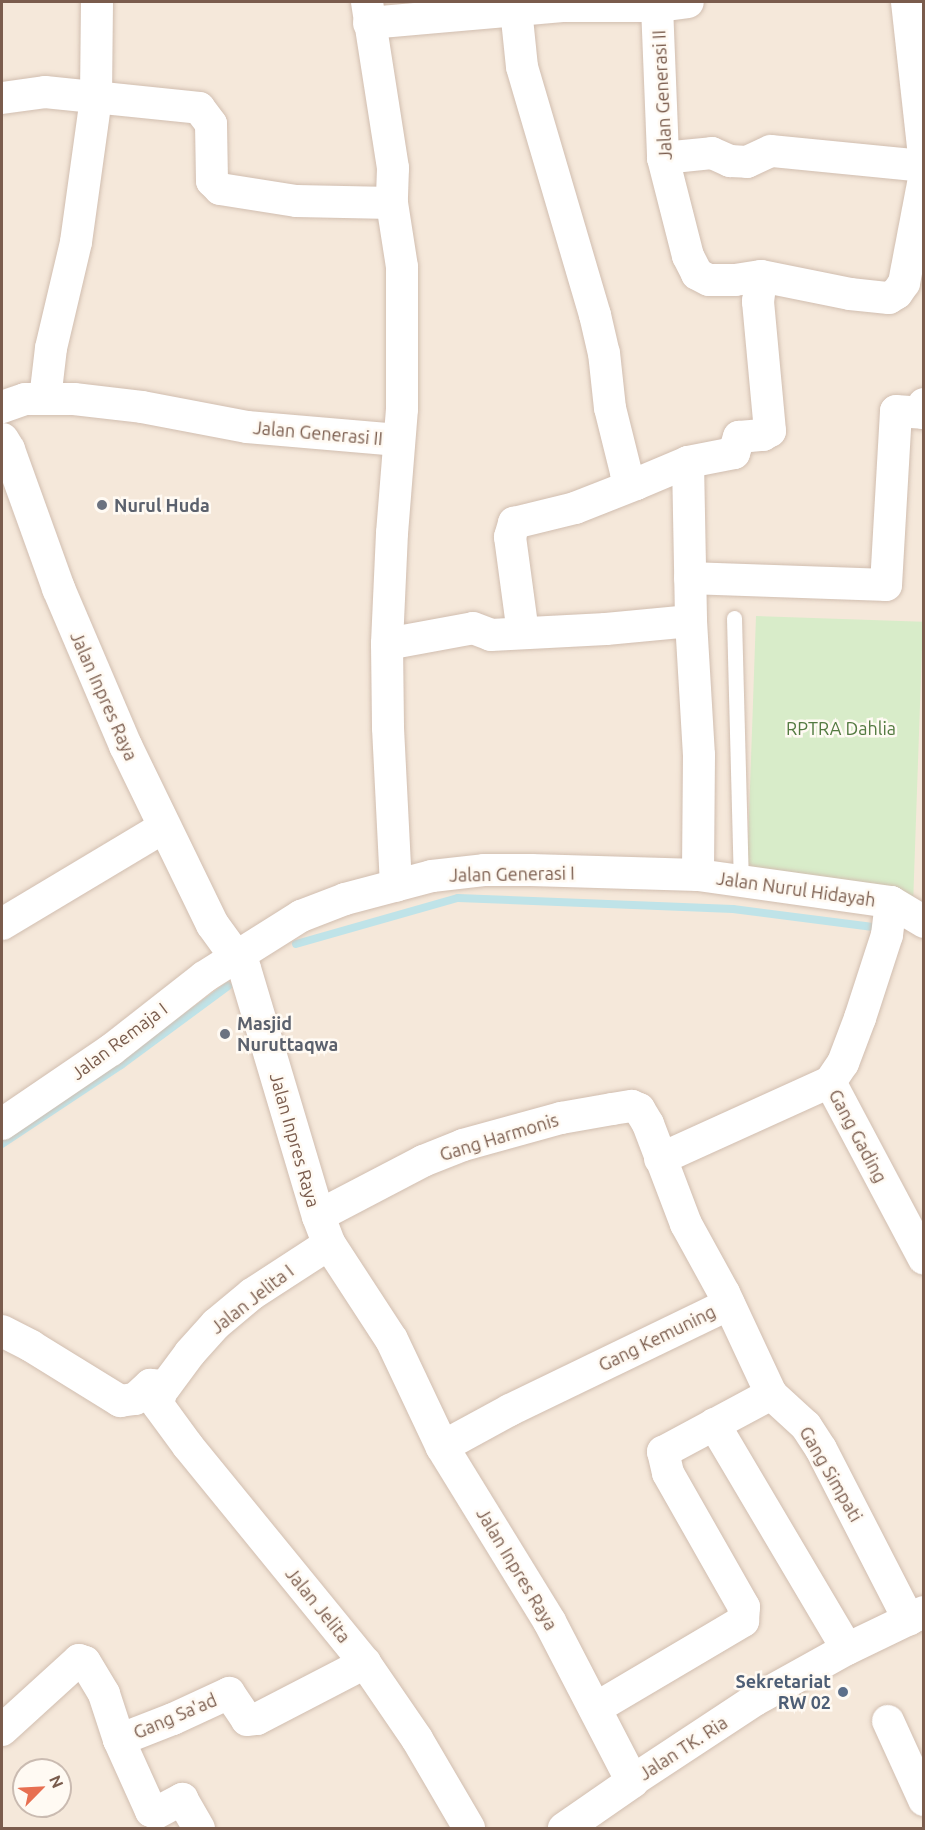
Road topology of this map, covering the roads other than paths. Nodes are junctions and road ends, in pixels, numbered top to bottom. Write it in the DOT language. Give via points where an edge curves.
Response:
graph roads {
  1 [pos="97,2"];
  2 [pos="688,2"];
  3 [pos="907,2"];
  4 [pos="657,6"];
  5 [pos="516,9"];
  6 [pos="368,13"];
  7 [pos="96,97"];
  8 [pos="2,98"];
  9 [pos="663,158"];
  10 [pos="923,160"];
  11 [pos="392,203"];
  12 [pos="918,247"];
  13 [pos="761,276"];
  14 [pos="889,298"];
  15 [pos="924,304"];
  16 [pos="45,399"];
  17 [pos="2,407"];
  18 [pos="923,410"];
  19 [pos="2,439"];
  20 [pos="398,440"];
  21 [pos="688,462"];
  22 [pos="636,484"];
  23 [pos="690,578"];
  24 [pos="734,618"];
  25 [pos="691,621"];
  26 [pos="524,633"];
  27 [pos="387,644"];
  28 [pos="164,827"];
  29 [pos="698,875"];
  30 [pos="741,881"];
  31 [pos="396,886"];
  32 [pos="889,920"];
  33 [pos="924,922"];
  34 [pos="2,924"];
  35 [pos="227,966"];
  36 [pos="830,1082"];
  37 [pos="2,1124"];
  38 [pos="648,1125"];
  39 [pos="660,1159"];
  40 [pos="323,1230"];
  41 [pos="924,1259"];
  42 [pos="729,1304"];
  43 [pos="2,1332"];
  44 [pos="163,1389"];
  45 [pos="771,1394"];
  46 [pos="714,1424"];
  47 [pos="442,1447"];
  48 [pos="916,1616"];
  49 [pos="847,1649"];
  50 [pos="365,1663"];
  51 [pos="596,1708"];
  52 [pos="888,1720"];
  53 [pos="2,1730"];
  54 [pos="119,1740"];
  55 [pos="632,1781"];
  56 [pos="924,1800"];
  57 [pos="199,1828"];
  58 [pos="469,1828"];
  59 [pos="564,1828"];
  1 -- 7 [label="street"];
  2 -- 4 [label="street"];
  3 -- 10 [label="street"];
  4 -- 5 [label="street, Jalan Generasi II"];
  4 -- 9 [label="street, Jalan Generasi II"];
  5 -- 6 [label="street, Jalan Generasi II"];
  5 -- 22 [label="street" via="522,67 595,315 610,408 626,472"];
  6 -- 11 [label="street, Jalan Generasi II" via="393,168"];
  7 -- 8 [label="street" via="45,92"];
  7 -- 11 [label="street" via="198,108 211,124 212,181 220,189 296,201"];
  7 -- 16 [label="street" via="76,242 51,348"];
  9 -- 10 [label="street" via="712,153 730,161 747,162 771,151"];
  9 -- 13 [label="street, Jalan Generasi II" via="688,256 697,274 709,280"];
  10 -- 12 [label="street"];
  11 -- 20 [label="street, Jalan Generasi II" via="402,289 402,409"];
  12 -- 14 [label="street" via="903,287"];
  13 -- 14 [label="street, Jalan Generasi II"];
  13 -- 21 [label="street" via="758,302 770,431 739,437 734,453"];
  14 -- 15 [label="street, Jalan Generasi II"];
  16 -- 17 [label="street, Jalan Generasi II" via="25,399"];
  16 -- 20 [label="street, Jalan Generasi II" via="142,407 247,427"];
  18 -- 23 [label="street" via="896,411 886,585"];
  19 -- 28 [label="street, Jalan Inpres Raya" via="91,669"];
  20 -- 27 [label="street"];
  21 -- 22 [label="street"];
  21 -- 23 [label="street"];
  22 -- 26 [label="street" via="575,508 514,523 511,527"];
  23 -- 25 [label="street"];
  24 -- 30 [label="lane"];
  25 -- 26 [label="street"];
  25 -- 29 [label="street" via="699,755"];
  26 -- 27 [label="street" via="491,635 473,628"];
  27 -- 31 [label="street"];
  28 -- 34 [label="street"];
  28 -- 35 [label="street, Jalan Inpres Raya" via="212,924"];
  29 -- 30 [label="street, Jalan Nurul Hidayah"];
  29 -- 31 [label="street, Jalan Generasi I" via="484,870 432,876"];
  30 -- 32 [label="street, Jalan Nurul Hidayah"];
  31 -- 35 [label="street, Jalan Generasi I" via="301,916"];
  32 -- 33 [label="street, Jalan Nurul Hidayah"];
  32 -- 36 [label="street" via="843,1063"];
  35 -- 37 [label="street, Jalan Remaja I"];
  35 -- 40 [label="street, Jalan Inpres Raya" via="254,999"];
  36 -- 39 [label="street, Gang Gading"];
  36 -- 41 [label="street, Gang Gading"];
  38 -- 39 [label="street, Gang Kemuning"];
  38 -- 40 [label="street, Gang Harmonis" via="639,1109 632,1106 561,1118 463,1145 423,1161"];
  39 -- 42 [label="street, Gang Kemuning" via="686,1224"];
  40 -- 44 [label="street, Jalan Jelita I" via="216,1324"];
  40 -- 47 [label="street, Jalan Inpres Raya" via="391,1339"];
  42 -- 45 [label="street, Gang Simpati"];
  42 -- 47 [label="street, Gang Kemuning"];
  43 -- 44 [label="street" via="120,1401 135,1399 150,1385"];
  44 -- 50 [label="street, Jalan Jelita" via="158,1396 159,1408"];
  45 -- 46 [label="street"];
  45 -- 48 [label="street, Gang Simpati" via="806,1426"];
  46 -- 49 [label="street"];
  46 -- 51 [label="street" via="663,1452 663,1460 744,1607 742,1621"];
  47 -- 51 [label="street, Jalan Inpres Raya" via="526,1583"];
  48 -- 49 [label="street, Jalan TK. Ria"];
  49 -- 55 [label="street, Jalan TK. Ria" via="755,1700"];
  50 -- 54 [label="street, Gang Sa'ad" via="257,1719 247,1720 229,1694"];
  50 -- 58 [label="street, Jalan Jelita" via="417,1739"];
  51 -- 55 [label="street, Jalan Inpres Raya"];
  52 -- 56 [label="street"];
  53 -- 54 [label="street, Gang Sa'ad" via="81,1660 104,1694"];
  54 -- 57 [label="street" via="151,1811 156,1813 182,1799"];
  55 -- 59 [label="street"];
}
